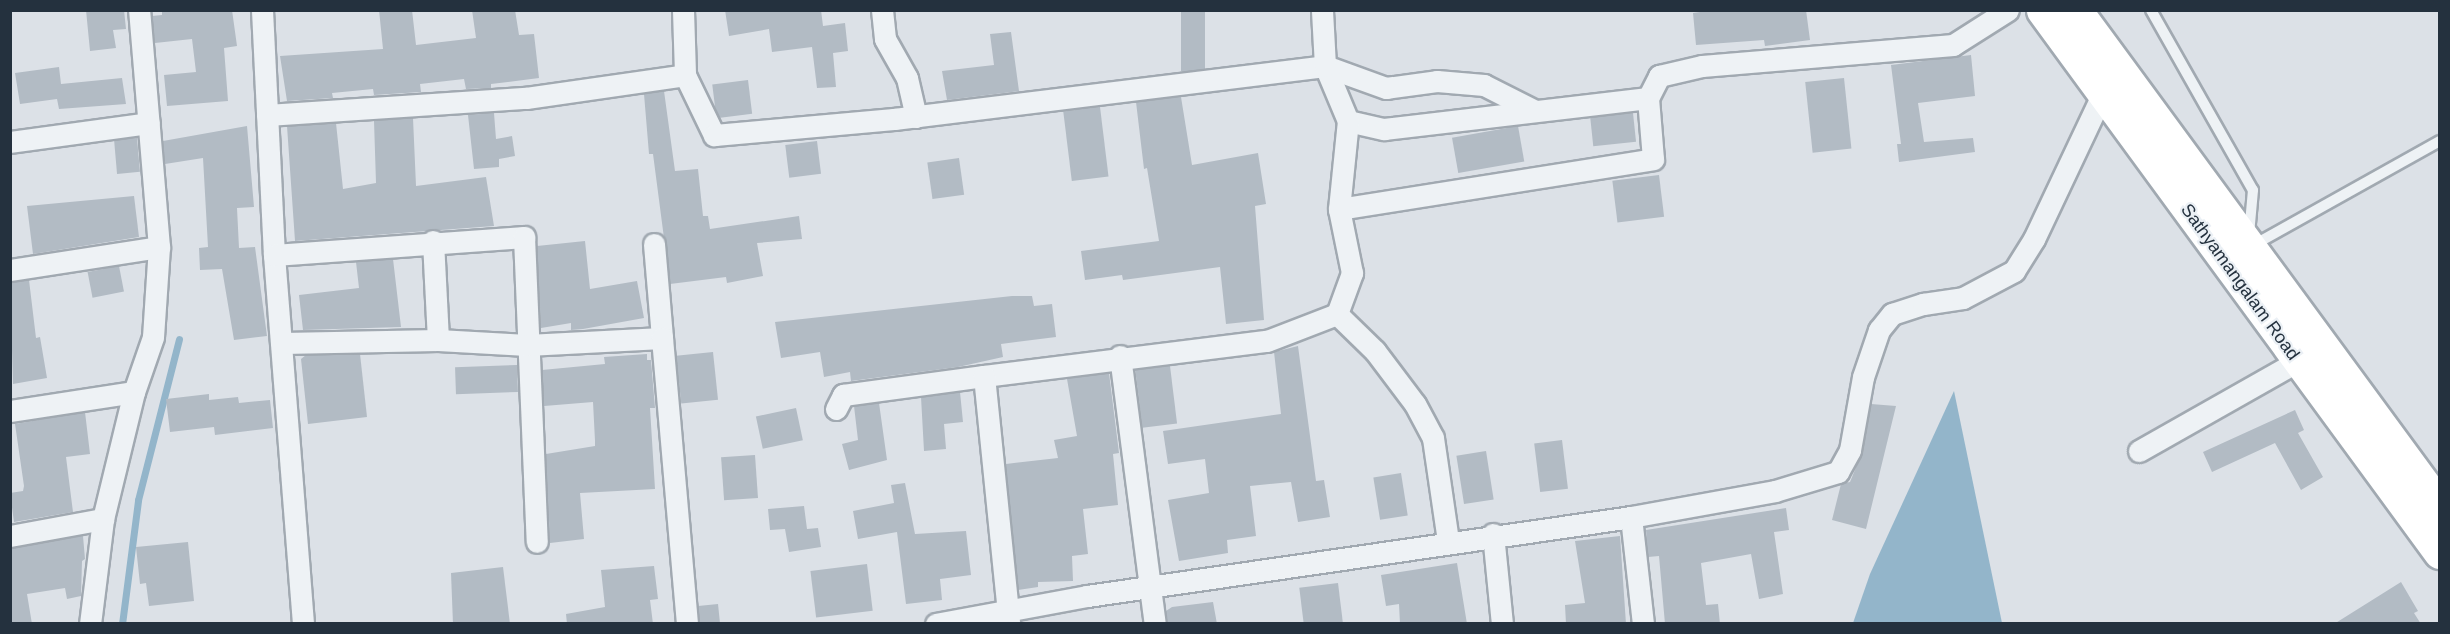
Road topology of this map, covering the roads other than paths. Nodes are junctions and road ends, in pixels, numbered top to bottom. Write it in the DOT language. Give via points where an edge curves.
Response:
graph roads {
  1 [pos="139,10"];
  2 [pos="262,10"];
  3 [pos="683,10"];
  4 [pos="882,10"];
  5 [pos="1322,10"];
  6 [pos="2008,10"];
  7 [pos="2043,10"];
  8 [pos="2075,10"];
  9 [pos="2151,10"];
  10 [pos="1325,66"];
  11 [pos="685,75"];
  12 [pos="2103,93"];
  13 [pos="1648,99"];
  14 [pos="1533,110"];
  15 [pos="267,115"];
  16 [pos="916,117"];
  17 [pos="1348,122"];
  18 [pos="149,123"];
  19 [pos="2439,141"];
  20 [pos="10,142"];
  21 [pos="1339,209"];
  22 [pos="433,241"];
  23 [pos="654,244"];
  24 [pos="159,247"];
  25 [pos="274,255"];
  26 [pos="2237,256"];
  27 [pos="10,270"];
  28 [pos="1336,314"];
  29 [pos="662,338"];
  30 [pos="438,340"];
  31 [pos="282,344"];
  32 [pos="527,345"];
  33 [pos="1120,356"];
  34 [pos="2298,361"];
  35 [pos="984,376"];
  36 [pos="134,392"];
  37 [pos="836,410"];
  38 [pos="10,411"];
  39 [pos="2139,451"];
  40 [pos="2439,507"];
  41 [pos="1631,517"];
  42 [pos="103,519"];
  43 [pos="1493,534"];
  44 [pos="10,536"];
  45 [pos="1448,541"];
  46 [pos="537,542"];
  47 [pos="2439,552"];
  48 [pos="1150,588"];
  49 [pos="1008,616"];
  50 [pos="90,624"];
  51 [pos="303,624"];
  52 [pos="687,624"];
  53 [pos="936,624"];
  54 [pos="1155,624"];
  55 [pos="1502,624"];
  56 [pos="1643,624"];
  1 -- 18 [label="street"];
  2 -- 15 [label="street"];
  3 -- 11 [label="street"];
  4 -- 16 [label="street" via="885,39 907,78"];
  5 -- 10 [label="street"];
  6 -- 13 [label="street" via="1953,45 1702,66 1659,76"];
  7 -- 12 [label="highway, Sathyamangalam Road"];
  8 -- 26 [label="highway, Sathyamangalam Road"];
  9 -- 26 [label="lane" via="2253,190"];
  10 -- 14 [label="street" via="1386,88 1437,81 1484,85"];
  10 -- 16 [label="street"];
  10 -- 17 [label="street"];
  11 -- 15 [label="street" via="526,98"];
  11 -- 16 [label="street" via="714,135"];
  12 -- 26 [label="highway, Sathyamangalam Road"];
  12 -- 41 [label="street" via="2034,239 2013,271 1963,298 1923,303 1892,314 1879,330 1863,377 1850,450 1838,472 1775,491"];
  13 -- 14 [label="street"];
  13 -- 21 [label="street" via="1653,159"];
  14 -- 17 [label="street" via="1384,129"];
  15 -- 25 [label="street"];
  17 -- 21 [label="street"];
  18 -- 20 [label="street"];
  18 -- 24 [label="street"];
  19 -- 26 [label="lane"];
  21 -- 28 [label="street" via="1352,273"];
  22 -- 25 [label="street"];
  22 -- 30 [label="street"];
  22 -- 32 [label="street" via="524,237"];
  23 -- 29 [label="street"];
  24 -- 27 [label="street"];
  24 -- 36 [label="street" via="153,337"];
  25 -- 31 [label="street"];
  26 -- 34 [label="highway, Sathyamangalam Road"];
  26 -- 40 [label="highway, Sathyamangalam Road"];
  28 -- 33 [label="street" via="1267,341"];
  28 -- 45 [label="street" via="1375,351 1415,404 1433,438"];
  29 -- 32 [label="street"];
  29 -- 52 [label="street"];
  30 -- 31 [label="street"];
  30 -- 32 [label="street"];
  31 -- 51 [label="street"];
  32 -- 46 [label="street"];
  33 -- 35 [label="street"];
  33 -- 48 [label="street"];
  34 -- 39 [label="street"];
  34 -- 47 [label="highway, Sathyamangalam Road"];
  35 -- 37 [label="street" via="843,395"];
  35 -- 49 [label="street"];
  36 -- 38 [label="street"];
  36 -- 42 [label="street"];
  41 -- 43 [label="street"];
  41 -- 56 [label="street"];
  42 -- 44 [label="street"];
  42 -- 50 [label="street"];
  43 -- 45 [label="street"];
  43 -- 55 [label="street"];
  45 -- 48 [label="street"];
  48 -- 49 [label="street"];
  48 -- 54 [label="street"];
  49 -- 53 [label="street"];
}
